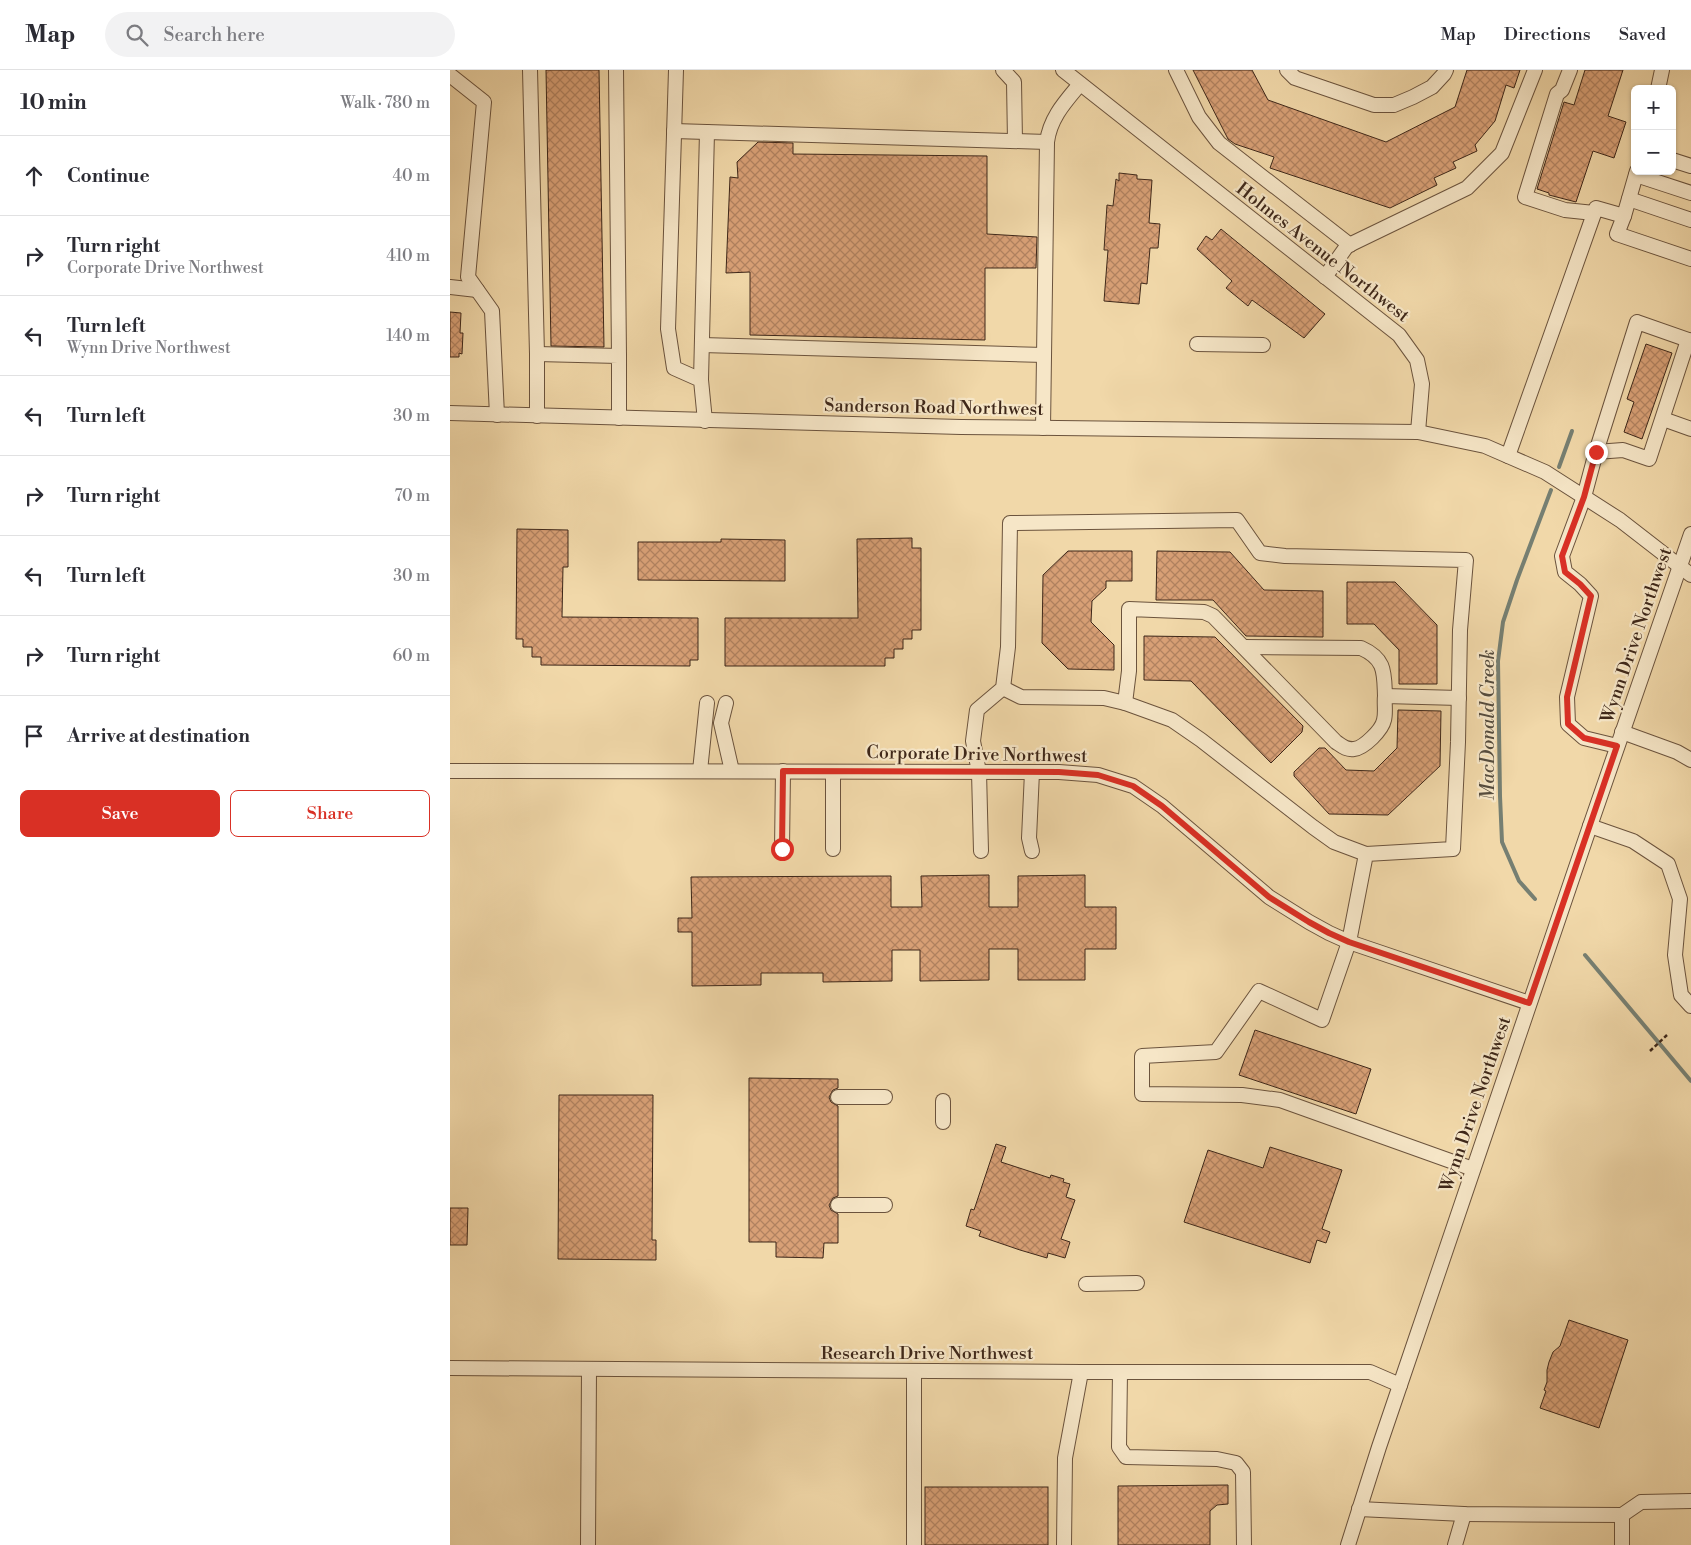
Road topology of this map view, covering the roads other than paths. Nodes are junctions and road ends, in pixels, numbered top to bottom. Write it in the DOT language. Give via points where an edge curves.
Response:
graph roads {
  1 [pos="530,70"];
  2 [pos="616,70"];
  3 [pos="676,70"];
  4 [pos="1003,70"];
  5 [pos="1063,70"];
  6 [pos="1176,70"];
  7 [pos="1287,70"];
  8 [pos="1446,70"];
  9 [pos="1535,70"];
  10 [pos="1570,70"];
  11 [pos="1662,70"];
  12 [pos="450,75"];
  13 [pos="1080,84"];
  14 [pos="1659,85"];
  15 [pos="674,131"];
  16 [pos="707,132"];
  17 [pos="1015,142"];
  18 [pos="1047,142"];
  19 [pos="1676,160"];
  20 [pos="1690,162"];
  21 [pos="1635,175"];
  22 [pos="1642,175"];
  23 [pos="1691,193"];
  24 [pos="1629,199"];
  25 [pos="1594,213"];
  26 [pos="1624,216"];
  27 [pos="1691,220"];
  28 [pos="1350,245"];
  29 [pos="1691,259"];
  30 [pos="1325,277"];
  31 [pos="450,287"];
  32 [pos="477,290"];
  33 [pos="1689,340"];
  34 [pos="1197,344"];
  35 [pos="1263,345"];
  36 [pos="702,346"];
  37 [pos="537,354"];
  38 [pos="1044,355"];
  39 [pos="619,356"];
  40 [pos="701,380"];
  41 [pos="450,413"];
  42 [pos="497,415"];
  43 [pos="537,416"];
  44 [pos="619,418"];
  45 [pos="1663,419"];
  46 [pos="705,420"];
  47 [pos="1043,428"];
  48 [pos="1691,429"];
  49 [pos="1418,432"];
  50 [pos="1596,452"];
  51 [pos="1508,456"];
  52 [pos="1584,497"];
  53 [pos="1691,534"];
  54 [pos="1679,567"];
  55 [pos="1691,575"];
  56 [pos="1244,647"];
  57 [pos="1003,688"];
  58 [pos="1385,696"];
  59 [pos="1459,698"];
  60 [pos="707,703"];
  61 [pos="726,703"];
  62 [pos="1124,703"];
  63 [pos="1622,732"];
  64 [pos="1617,746"];
  65 [pos="1691,760"];
  66 [pos="450,771"];
  67 [pos="700,771"];
  68 [pos="732,771"];
  69 [pos="783,771"];
  70 [pos="833,772"];
  71 [pos="979,772"];
  72 [pos="1032,772"];
  73 [pos="1590,826"];
  74 [pos="782,849"];
  75 [pos="833,849"];
  76 [pos="1032,851"];
  77 [pos="981,852"];
  78 [pos="1366,854"];
  79 [pos="1349,942"];
  80 [pos="1529,1003"];
  81 [pos="1691,1006"];
  82 [pos="838,1097"];
  83 [pos="885,1097"];
  84 [pos="944,1101"];
  85 [pos="944,1122"];
  86 [pos="1473,1169"];
  87 [pos="838,1204"];
  88 [pos="885,1205"];
  89 [pos="1137,1283"];
  90 [pos="1086,1284"];
  91 [pos="450,1368"];
  92 [pos="589,1369"];
  93 [pos="914,1372"];
  94 [pos="1082,1372"];
  95 [pos="1120,1372"];
  96 [pos="1400,1385"];
  97 [pos="1691,1501"];
  98 [pos="1359,1509"];
  99 [pos="1464,1514"];
  100 [pos="1622,1515"];
  101 [pos="588,1545"];
  102 [pos="914,1545"];
  103 [pos="1064,1545"];
  104 [pos="1244,1545"];
  105 [pos="1348,1545"];
  106 [pos="1455,1545"];
  107 [pos="1622,1545"];
  1 -- 37 [label="street"];
  2 -- 39 [label="street"];
  3 -- 15 [label="street"];
  4 -- 17 [label="street" via="1014,82"];
  5 -- 13 [label="street, Holmes Avenue Northwest"];
  6 -- 28 [label="street" via="1199,117 1219,143"];
  7 -- 8 [label="street" via="1295,78 1374,106 1394,105 1413,97 1432,87"];
  9 -- 28 [label="street" via="1502,153 1467,188"];
  10 -- 25 [label="street" via="1557,94 1525,197 1565,210"];
  11 -- 14 [label="street"];
  12 -- 32 [label="street" via="484,102 468,277"];
  13 -- 18 [label="street" via="1057,113 1048,129"];
  13 -- 30 [label="street, Holmes Avenue Northwest"];
  15 -- 16 [label="street"];
  15 -- 40 [label="street" via="668,329 674,368"];
  16 -- 17 [label="street"];
  16 -- 36 [label="street"];
  17 -- 18 [label="street"];
  18 -- 38 [label="street"];
  19 -- 20 [label="street"];
  21 -- 24 [label="street"];
  22 -- 23 [label="street"];
  24 -- 26 [label="street"];
  24 -- 27 [label="street"];
  25 -- 26 [label="street" via="1596,208"];
  25 -- 51 [label="street"];
  26 -- 29 [label="street" via="1617,234"];
  28 -- 30 [label="street"];
  30 -- 49 [label="street, Holmes Avenue Northwest" via="1399,334 1417,360 1422,384"];
  31 -- 32 [label="street"];
  32 -- 42 [label="street" via="492,311"];
  33 -- 45 [label="street"];
  33 -- 50 [label="street" via="1637,322"];
  34 -- 35 [label="street"];
  36 -- 38 [label="street"];
  36 -- 40 [label="street"];
  37 -- 39 [label="street"];
  37 -- 43 [label="street"];
  38 -- 47 [label="street"];
  39 -- 44 [label="street"];
  40 -- 46 [label="street"];
  41 -- 42 [label="street, Sanderson Road Northwest"];
  42 -- 43 [label="street, Sanderson Road Northwest"];
  43 -- 44 [label="street, Sanderson Road Northwest"];
  44 -- 46 [label="street, Sanderson Road Northwest"];
  45 -- 48 [label="street"];
  45 -- 50 [label="street" via="1648,459 1623,450"];
  46 -- 47 [label="street, Sanderson Road Northwest"];
  47 -- 49 [label="street, Sanderson Road Northwest"];
  49 -- 51 [label="street" via="1485,446"];
  50 -- 52 [label="street"];
  51 -- 52 [label="street" via="1545,472"];
  52 -- 54 [label="street" via="1620,520"];
  52 -- 64 [label="street" via="1562,556 1565,572 1591,596 1567,697 1568,724 1584,738"];
  53 -- 54 [label="street, Wynn Drive Northwest"];
  54 -- 55 [label="street"];
  54 -- 63 [label="street, Wynn Drive Northwest"];
  56 -- 58 [label="street" via="1361,648 1381,664"];
  56 -- 58 [label="street" via="1345,748 1354,750 1363,746 1376,733 1384,721"];
  56 -- 62 [label="street" via="1213,616 1204,612 1129,609 1129,671"];
  57 -- 59 [label="street" via="1008,647 1010,523 1237,520 1260,553 1466,560"];
  57 -- 62 [label="street" via="1021,697 1104,698"];
  57 -- 71 [label="street" via="977,710 973,741"];
  58 -- 59 [label="street"];
  59 -- 78 [label="street" via="1453,849"];
  60 -- 67 [label="street"];
  61 -- 68 [label="street" via="721,723"];
  62 -- 78 [label="street" via="1172,720 1313,828 1334,842"];
  63 -- 64 [label="street, Wynn Drive Northwest"];
  63 -- 65 [label="street"];
  64 -- 73 [label="street, Wynn Drive Northwest"];
  66 -- 67 [label="street, Corporate Drive Northwest"];
  67 -- 68 [label="street, Corporate Drive Northwest"];
  68 -- 69 [label="street, Corporate Drive Northwest"];
  69 -- 70 [label="street, Corporate Drive Northwest"];
  69 -- 74 [label="street"];
  70 -- 71 [label="street, Corporate Drive Northwest"];
  70 -- 75 [label="street"];
  71 -- 72 [label="street, Corporate Drive Northwest"];
  71 -- 77 [label="street"];
  72 -- 76 [label="street" via="1029,838"];
  72 -- 79 [label="street, Corporate Drive Northwest" via="1082,772 1133,786 1162,806 1269,897"];
  73 -- 80 [label="street, Wynn Drive Northwest"];
  73 -- 81 [label="street" via="1633,841 1668,864 1680,900 1675,955 1681,995"];
  78 -- 79 [label="street"];
  79 -- 80 [label="street, Corporate Drive Northwest"];
  79 -- 86 [label="street" via="1322,1020 1258,991 1216,1052 1142,1056 1142,1094 1242,1095 1280,1100"];
  80 -- 86 [label="street, Wynn Drive Northwest"];
  82 -- 83 [label="street"];
  84 -- 85 [label="street"];
  86 -- 96 [label="street, Wynn Drive Northwest"];
  87 -- 88 [label="street"];
  89 -- 90 [label="street"];
  91 -- 92 [label="street, Research Drive Northwest"];
  92 -- 93 [label="street, Research Drive Northwest"];
  92 -- 101 [label="street"];
  93 -- 94 [label="street, Research Drive Northwest"];
  93 -- 102 [label="street"];
  94 -- 95 [label="street, Research Drive Northwest"];
  94 -- 103 [label="street" via="1065,1458"];
  95 -- 96 [label="street, Research Drive Northwest" via="1370,1372"];
  95 -- 104 [label="street" via="1119,1447 1126,1457 1217,1459 1236,1463 1243,1472"];
  96 -- 98 [label="street, Wynn Drive Northwest"];
  97 -- 100 [label="street" via="1641,1502"];
  98 -- 99 [label="street"];
  98 -- 105 [label="street, Wynn Drive Northwest"];
  99 -- 100 [label="street"];
  99 -- 106 [label="street"];
  100 -- 107 [label="street"];
}
